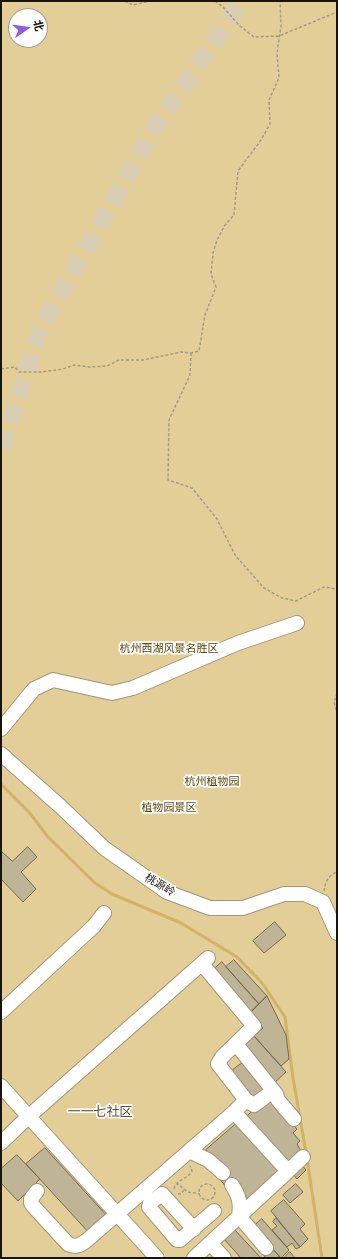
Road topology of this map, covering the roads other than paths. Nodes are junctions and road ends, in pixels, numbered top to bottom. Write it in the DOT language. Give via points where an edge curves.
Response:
graph roads {
  1 [pos="297,623"];
  2 [pos="1,729"];
  3 [pos="1,754"];
  4 [pos="104,913"];
  5 [pos="337,933"];
  6 [pos="1,1012"];
  7 [pos="236,1044"];
  8 [pos="1,1086"];
  9 [pos="273,1091"];
  10 [pos="246,1100"];
  11 [pos="234,1112"];
  12 [pos="28,1117"];
  13 [pos="294,1120"];
  14 [pos="1,1143"];
  15 [pos="186,1154"];
  16 [pos="303,1157"];
  17 [pos="223,1173"];
  18 [pos="285,1174"];
  19 [pos="232,1185"];
  20 [pos="37,1191"];
  21 [pos="214,1211"];
  22 [pos="117,1214"];
  23 [pos="239,1216"];
  24 [pos="213,1241"];
  25 [pos="266,1248"];
  26 [pos="157,1258"];
  27 [pos="194,1258"];
  28 [pos="224,1258"];
  1 -- 2 [label="street" via="238,643 133,688 112,693 53,680 34,689"];
  3 -- 5 [label="street, 桃源岭" via="104,848 167,892 210,908 243,908 284,894 305,894 323,902"];
  4 -- 6 [label="street" via="94,926"];
  7 -- 9 [label="street"];
  7 -- 10 [label="street" via="218,1064"];
  7 -- 12 [label="street" via="254,1026 205,961"];
  8 -- 12 [label="street"];
  9 -- 10 [label="street" via="254,1105"];
  9 -- 13 [label="street"];
  10 -- 11 [label="street"];
  11 -- 15 [label="street"];
  11 -- 18 [label="street" via="286,1169"];
  12 -- 14 [label="street"];
  12 -- 22 [label="street"];
  15 -- 17 [label="street" via="208,1160"];
  15 -- 22 [label="street"];
  16 -- 18 [label="street"];
  18 -- 23 [label="street"];
  19 -- 23 [label="street" via="240,1202"];
  20 -- 22 [label="street" via="31,1203 72,1246 78,1246 86,1241"];
  21 -- 24 [label="street" via="197,1226"];
  22 -- 26 [label="street"];
  23 -- 24 [label="street"];
  23 -- 25 [label="street"];
  24 -- 27 [label="street"];
  24 -- 28 [label="street"];
}
